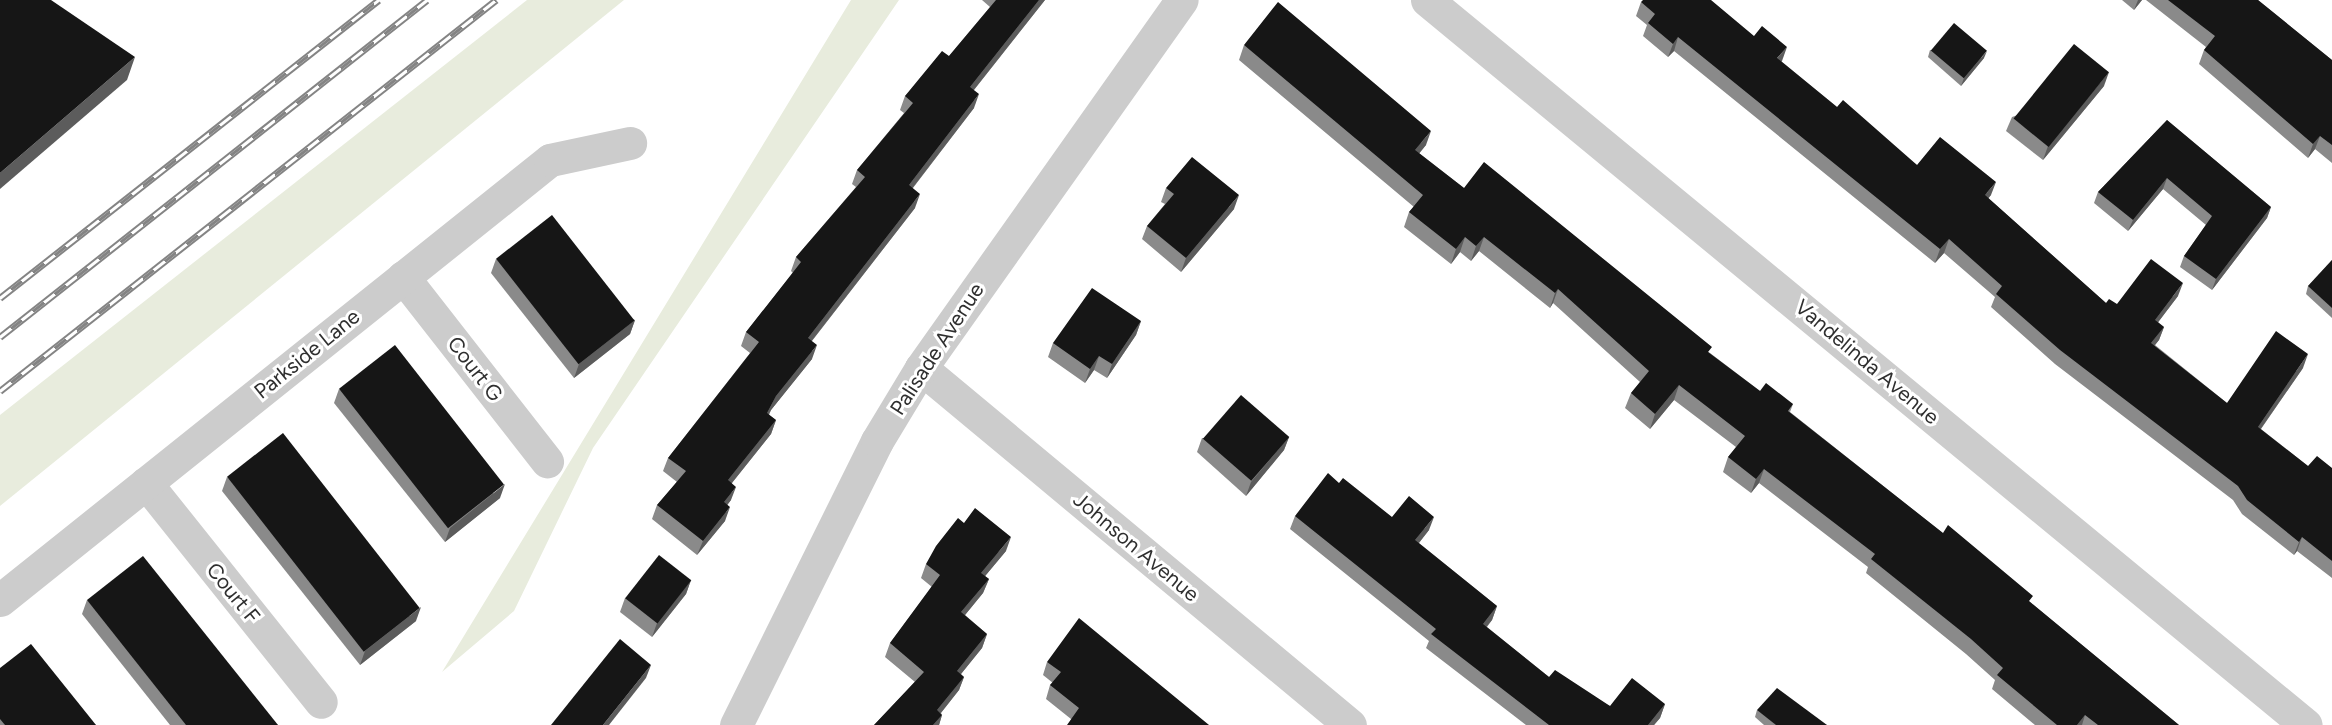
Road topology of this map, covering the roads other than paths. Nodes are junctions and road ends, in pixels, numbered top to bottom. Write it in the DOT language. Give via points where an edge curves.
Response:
graph roads {
  1 [pos="1182,0"];
  2 [pos="1427,0"];
  3 [pos="630,143"];
  4 [pos="403,277"];
  5 [pos="921,368"];
  6 [pos="548,461"];
  7 [pos="146,483"];
  8 [pos="0,600"];
  9 [pos="321,702"];
  10 [pos="736,725"];
  11 [pos="1350,725"];
  12 [pos="2306,725"];
  1 -- 5 [label="street, Palisade Avenue"];
  2 -- 12 [label="street, Vandelinda Avenue"];
  3 -- 4 [label="street, Parkside Lane" via="550,160"];
  4 -- 6 [label="street, Court G"];
  4 -- 7 [label="street, Parkside Lane"];
  5 -- 10 [label="street, Palisade Avenue" via="877,441"];
  5 -- 11 [label="street, Johnson Avenue"];
  7 -- 8 [label="street, Parkside Lane"];
  7 -- 9 [label="street, Court F"];
}
